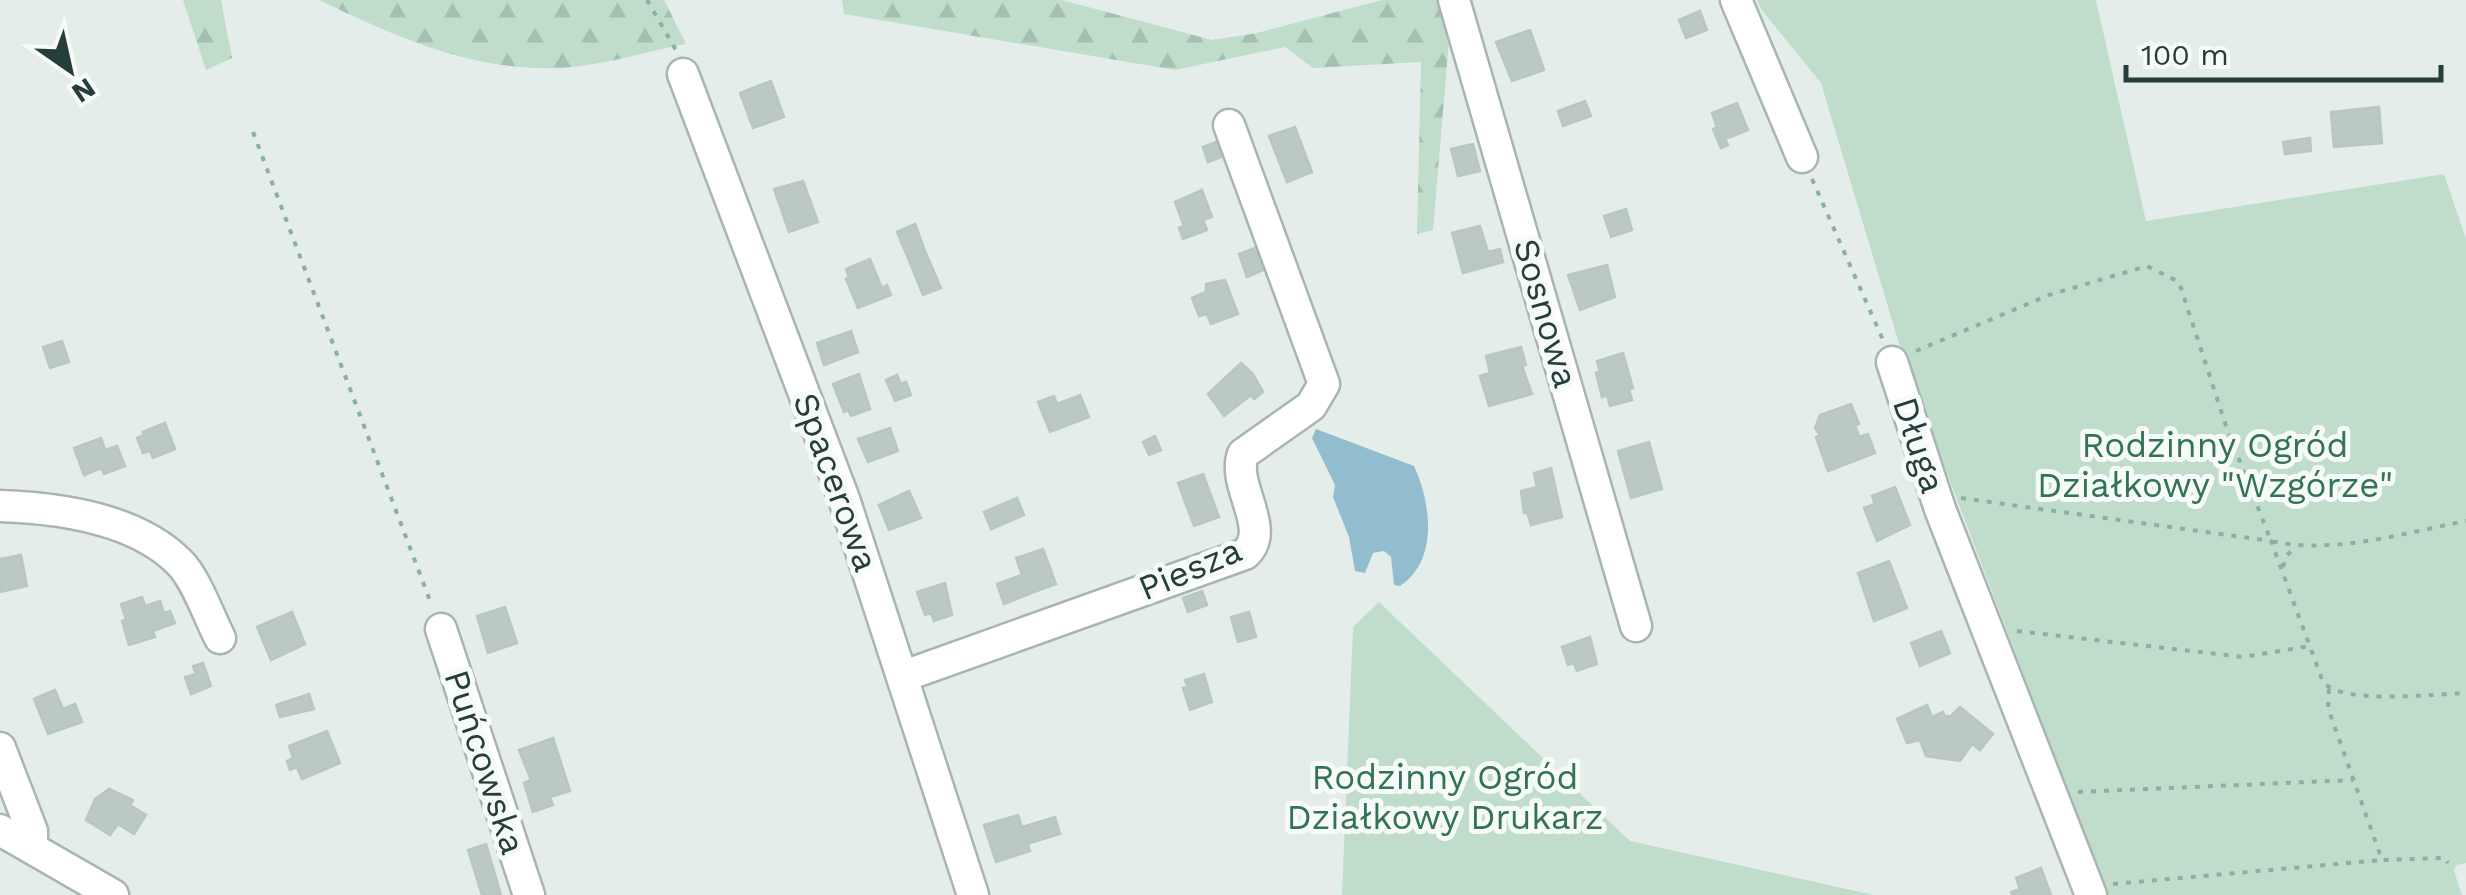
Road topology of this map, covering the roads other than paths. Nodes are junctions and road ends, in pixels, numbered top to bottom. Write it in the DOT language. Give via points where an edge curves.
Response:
graph roads {
  1 [pos="1454,0"];
  2 [pos="1736,0"];
  3 [pos="683,74"];
  4 [pos="1229,125"];
  5 [pos="1802,156"];
  6 [pos="1892,362"];
  7 [pos="0,506"];
  8 [pos="1636,626"];
  9 [pos="441,629"];
  10 [pos="220,638"];
  11 [pos="904,676"];
  12 [pos="0,748"];
  13 [pos="0,830"];
  14 [pos="32,848"];
  15 [pos="2100,890"];
  16 [pos="113,895"];
  17 [pos="528,895"];
  18 [pos="973,895"];
  1 -- 8 [label="street, Sosnowa"];
  2 -- 5 [label="street"];
  3 -- 11 [label="street, Spacerowa" via="844,498"];
  4 -- 11 [label="street, Piesza" via="1324,384 1312,406 1243,454 1240,480 1256,532 1252,548"];
  6 -- 15 [label="street, Długa" via="1940,509 2053,797"];
  7 -- 10 [label="street" via="80,516 149,537 183,565"];
  9 -- 17 [label="street, Puńcowska"];
  11 -- 18 [label="street, Spacerowa"];
  12 -- 14 [label="street" via="32,831"];
  13 -- 14 [label="street"];
  14 -- 16 [label="street"];
}
